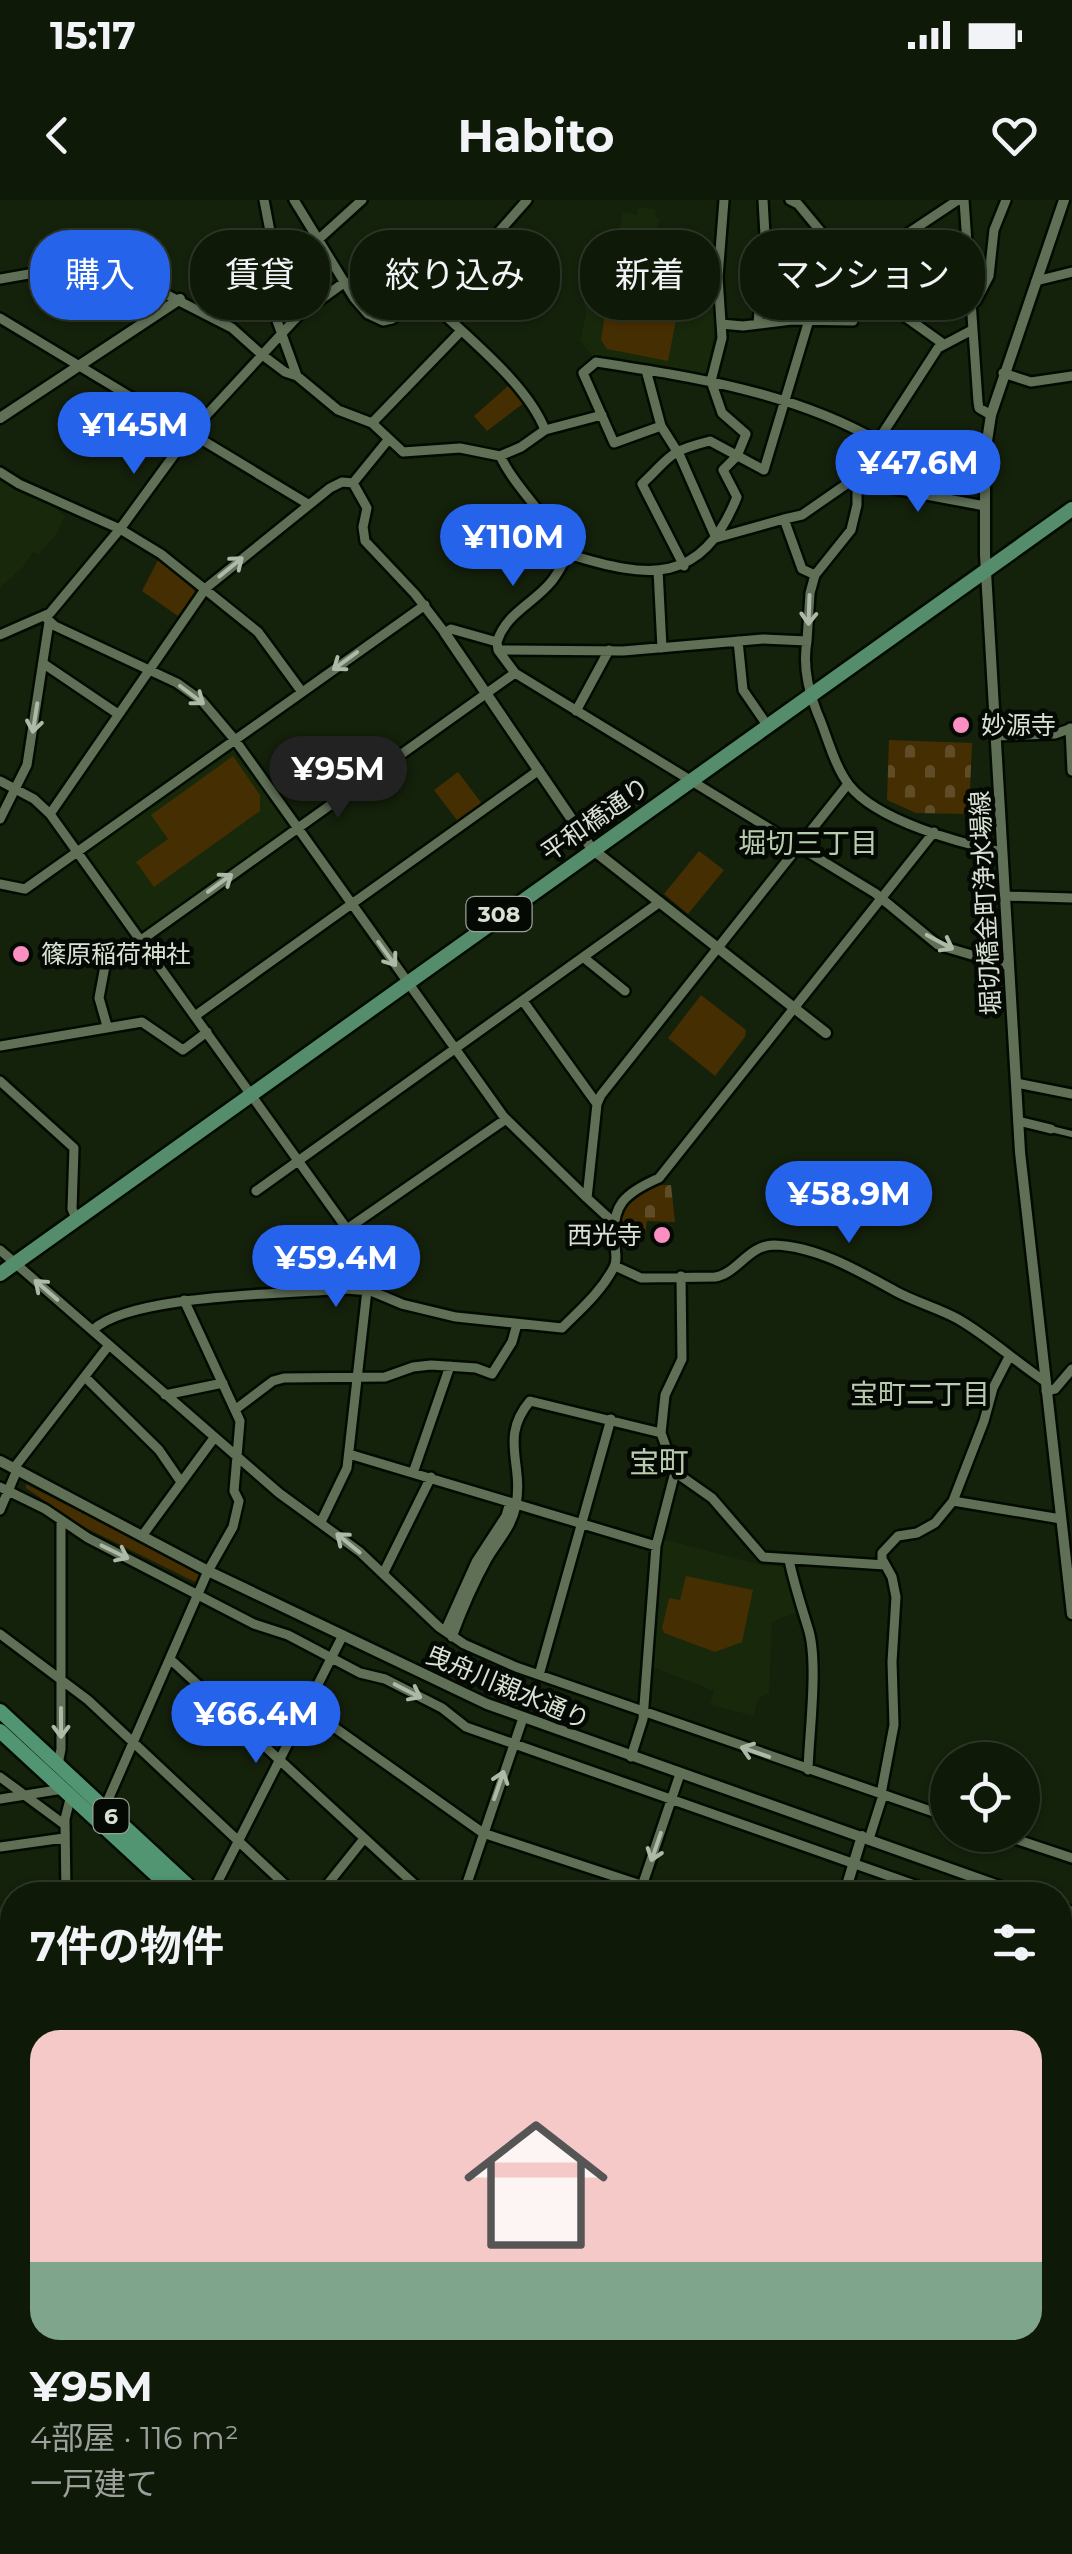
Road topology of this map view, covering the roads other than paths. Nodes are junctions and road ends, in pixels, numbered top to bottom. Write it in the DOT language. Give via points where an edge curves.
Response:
graph roads {
  1 [pos="264,200"];
  2 [pos="294,200"];
  3 [pos="362,200"];
  4 [pos="526,200"];
  5 [pos="724,200"];
  6 [pos="763,200"];
  7 [pos="790,200"];
  8 [pos="961,200"];
  9 [pos="1006,200"];
  10 [pos="1064,200"];
  11 [pos="804,205"];
  12 [pos="315,230"];
  13 [pos="329,230"];
  14 [pos="500,230"];
  15 [pos="823,230"];
  16 [pos="915,230"];
  17 [pos="964,230"];
  18 [pos="330,255"];
  19 [pos="1072,272"];
  20 [pos="0,279"];
  21 [pos="1036,281"];
  22 [pos="346,282"];
  23 [pos="985,284"];
  24 [pos="350,288"];
  25 [pos="180,300"];
  26 [pos="0,318"];
  27 [pos="448,320"];
  28 [pos="809,320"];
  29 [pos="911,320"];
  30 [pos="971,320"];
  31 [pos="721,324"];
  32 [pos="758,324"];
  33 [pos="972,330"];
  34 [pos="460,332"];
  35 [pos="280,334"];
  36 [pos="942,343"];
  37 [pos="261,354"];
  38 [pos="82,364"];
  39 [pos="646,370"];
  40 [pos="1003,373"];
  41 [pos="297,376"];
  42 [pos="1072,376"];
  43 [pos="711,381"];
  44 [pos="787,402"];
  45 [pos="991,415"];
  46 [pos="602,416"];
  47 [pos="0,418"];
  48 [pos="372,422"];
  49 [pos="661,426"];
  50 [pos="545,430"];
  51 [pos="190,432"];
  52 [pos="388,440"];
  53 [pos="877,443"];
  54 [pos="676,450"];
  55 [pos="986,454"];
  56 [pos="500,456"];
  57 [pos="736,456"];
  58 [pos="0,472"];
  59 [pos="855,481"];
  60 [pos="354,483"];
  61 [pos="308,504"];
  62 [pos="985,506"];
  63 [pos="1072,508"];
  64 [pos="784,519"];
  65 [pos="120,529"];
  66 [pos="716,538"];
  67 [pos="568,554"];
  68 [pos="684,566"];
  69 [pos="985,568"];
  70 [pos="658,570"];
  71 [pos="815,575"];
  72 [pos="206,588"];
  73 [pos="425,605"];
  74 [pos="47,620"];
  75 [pos="444,632"];
  76 [pos="0,635"];
  77 [pos="738,641"];
  78 [pos="807,641"];
  79 [pos="498,646"];
  80 [pos="662,648"];
  81 [pos="609,650"];
  82 [pos="44,664"];
  83 [pos="149,669"];
  84 [pos="514,672"];
  85 [pos="302,692"];
  86 [pos="485,692"];
  87 [pos="810,694"];
  88 [pos="576,710"];
  89 [pos="118,714"];
  90 [pos="766,726"];
  91 [pos="1071,728"];
  92 [pos="996,736"];
  93 [pos="235,740"];
  94 [pos="538,770"];
  95 [pos="1072,771"];
  96 [pos="690,780"];
  97 [pos="0,782"];
  98 [pos="848,784"];
  99 [pos="15,788"];
  100 [pos="50,814"];
  101 [pos="0,818"];
  102 [pos="297,827"];
  103 [pos="934,832"];
  104 [pos="798,847"];
  105 [pos="592,848"];
  106 [pos="78,852"];
  107 [pos="1002,852"];
  108 [pos="0,884"];
  109 [pos="1005,896"];
  110 [pos="881,898"];
  111 [pos="1072,898"];
  112 [pos="660,902"];
  113 [pos="351,904"];
  114 [pos="140,939"];
  115 [pos="718,948"];
  116 [pos="584,957"];
  117 [pos="1009,966"];
  118 [pos="407,982"];
  119 [pos="625,991"];
  120 [pos="523,1002"];
  121 [pos="794,1008"];
  122 [pos="195,1016"];
  123 [pos="106,1026"];
  124 [pos="206,1032"];
  125 [pos="826,1033"];
  126 [pos="0,1046"];
  127 [pos="455,1049"];
  128 [pos="0,1081"];
  129 [pos="1016,1083"];
  130 [pos="251,1093"];
  131 [pos="1072,1094"];
  132 [pos="597,1104"];
  133 [pos="506,1119"];
  134 [pos="1018,1120"];
  135 [pos="1051,1129"];
  136 [pos="1072,1134"];
  137 [pos="299,1161"];
  138 [pos="256,1191"];
  139 [pos="587,1198"];
  140 [pos="76,1218"];
  141 [pos="612,1222"];
  142 [pos="0,1250"];
  143 [pos="15,1263"];
  144 [pos="614,1266"];
  145 [pos="0,1274"];
  146 [pos="681,1276"];
  147 [pos="367,1290"];
  148 [pos="184,1300"];
  149 [pos="517,1324"];
  150 [pos="93,1330"];
  151 [pos="109,1346"];
  152 [pos="1009,1357"];
  153 [pos="450,1366"];
  154 [pos="1072,1368"];
  155 [pos="84,1377"];
  156 [pos="356,1378"];
  157 [pos="223,1383"];
  158 [pos="1046,1387"];
  159 [pos="165,1395"];
  160 [pos="236,1409"];
  161 [pos="611,1419"];
  162 [pos="661,1432"];
  163 [pos="214,1438"];
  164 [pos="348,1454"];
  165 [pos="236,1456"];
  166 [pos="0,1462"];
  167 [pos="15,1469"];
  168 [pos="413,1472"];
  169 [pos="676,1472"];
  170 [pos="430,1477"];
  171 [pos="182,1482"];
  172 [pos="3,1489"];
  173 [pos="954,1502"];
  174 [pos="513,1503"];
  175 [pos="0,1510"];
  176 [pos="1061,1519"];
  177 [pos="61,1521"];
  178 [pos="322,1522"];
  179 [pos="581,1523"];
  180 [pos="142,1536"];
  181 [pos="656,1546"];
  182 [pos="790,1560"];
  183 [pos="886,1565"];
  184 [pos="208,1571"];
  185 [pos="383,1574"];
  186 [pos="199,1594"];
  187 [pos="1072,1604"];
  188 [pos="1072,1614"];
  189 [pos="0,1634"];
  190 [pos="448,1634"];
  191 [pos="343,1635"];
  192 [pos="334,1657"];
  193 [pos="170,1659"];
  194 [pos="539,1676"];
  195 [pos="62,1678"];
  196 [pos="0,1702"];
  197 [pos="306,1708"];
  198 [pos="0,1711"];
  199 [pos="643,1712"];
  200 [pos="523,1718"];
  201 [pos="0,1733"];
  202 [pos="22,1742"];
  203 [pos="133,1742"];
  204 [pos="514,1742"];
  205 [pos="630,1757"];
  206 [pos="280,1761"];
  207 [pos="58,1765"];
  208 [pos="808,1770"];
  209 [pos="680,1774"];
  210 [pos="0,1777"];
  211 [pos="67,1792"];
  212 [pos="882,1795"];
  213 [pos="26,1796"];
  214 [pos="672,1798"];
  215 [pos="0,1800"];
  216 [pos="104,1809"];
  217 [pos="930,1810"];
  218 [pos="65,1825"];
  219 [pos="484,1832"];
  220 [pos="64,1838"];
  221 [pos="866,1838"];
  222 [pos="363,1840"];
  223 [pos="238,1841"];
  224 [pos="0,1846"];
  225 [pos="1040,1847"];
  226 [pos="1072,1858"];
  227 [pos="853,1864"];
  228 [pos="176,1876"];
  229 [pos="66,1882"];
  230 [pos="164,1882"];
  231 [pos="177,1882"];
  232 [pos="183,1882"];
  233 [pos="218,1882"];
  234 [pos="282,1882"];
  235 [pos="329,1882"];
  236 [pos="411,1882"];
  237 [pos="467,1882"];
  238 [pos="619,1882"];
  239 [pos="644,1882"];
  240 [pos="848,1882"];
  241 [pos="905,1882"];
  242 [pos="988,1882"];
  1 -- 35 [label="street"];
  2 -- 12 [label="street"];
  3 -- 13 [label="street"];
  4 -- 14 [label="street"];
  5 -- 31 [label="street"];
  6 -- 32 [label="street"];
  7 -- 11 [label="street"];
  8 -- 16 [label="street"];
  8 -- 17 [label="street"];
  9 -- 23 [label="street"];
  10 -- 21 [label="street, 堀切橋金町浄水場線"];
  11 -- 15 [label="street"];
  18 -- 22 [label="street"];
  19 -- 21 [label="street"];
  20 -- 25 [label="street" via="95,258"];
  21 -- 40 [label="street, 堀切橋金町浄水場線"];
  22 -- 24 [label="street"];
  22 -- 35 [label="street"];
  25 -- 37 [label="street" via="232,328"];
  25 -- 38 [label="street"];
  26 -- 38 [label="street"];
  27 -- 34 [label="street"];
  28 -- 32 [label="street"];
  28 -- 44 [label="street"];
  29 -- 36 [label="street"];
  30 -- 33 [label="street"];
  31 -- 32 [label="street"];
  31 -- 43 [label="street"];
  33 -- 36 [label="street"];
  33 -- 45 [label="street" via="978,408"];
  34 -- 48 [label="street"];
  34 -- 50 [label="street" via="518,388"];
  35 -- 37 [label="street"];
  35 -- 41 [label="street"];
  36 -- 53 [label="street"];
  37 -- 41 [label="street"];
  37 -- 51 [label="street"];
  38 -- 47 [label="street"];
  38 -- 51 [label="street"];
  39 -- 43 [label="street"];
  39 -- 46 [label="street" via="596,362 583,372"];
  39 -- 49 [label="street"];
  40 -- 42 [label="street" via="1031,382"];
  40 -- 45 [label="street, 堀切橋金町浄水場線"];
  41 -- 48 [label="street" via="338,410"];
  43 -- 44 [label="street"];
  43 -- 57 [label="street" via="722,413 746,434"];
  44 -- 53 [label="street" via="822,412"];
  44 -- 57 [label="street" via="764,470"];
  45 -- 55 [label="street, 堀切橋金町浄水場線"];
  46 -- 49 [label="street" via="614,443"];
  46 -- 50 [label="street"];
  48 -- 52 [label="street"];
  49 -- 54 [label="street"];
  50 -- 56 [label="street"];
  51 -- 61 [label="street"];
  51 -- 65 [label="street"];
  52 -- 56 [label="street" via="403,452 460,448"];
  52 -- 60 [label="street"];
  53 -- 55 [label="street" via="919,458"];
  53 -- 59 [label="street"];
  54 -- 57 [label="street" via="710,441"];
  54 -- 66 [label="street"];
  54 -- 68 [label="street" via="642,484"];
  55 -- 62 [label="street, 堀切橋金町浄水場線"];
  56 -- 67 [label="street"];
  57 -- 66 [label="street" via="723,470 738,497"];
  58 -- 65 [label="street"];
  59 -- 62 [label="street"];
  59 -- 64 [label="street"];
  59 -- 71 [label="street" via="852,530"];
  60 -- 61 [label="street" via="342,482"];
  60 -- 73 [label="street" via="367,508 365,541"];
  72 -- 61 [label="street, one-way"];
  62 -- 69 [label="street, 堀切橋金町浄水場線"];
  63 -- 69 [label="main road, 平和橋通り / 308"];
  64 -- 66 [label="street"];
  64 -- 71 [label="street" via="802,569"];
  65 -- 72 [label="street"];
  65 -- 74 [label="street"];
  66 -- 68 [label="street"];
  67 -- 70 [label="street"];
  67 -- 79 [label="street" via="551,582 503,628"];
  68 -- 70 [label="street"];
  69 -- 87 [label="main road, 平和橋通り / 308"];
  69 -- 92 [label="street, 堀切橋金町浄水場線"];
  70 -- 80 [label="street"];
  71 -- 78 [label="street, one-way"];
  72 -- 83 [label="street"];
  72 -- 85 [label="street" via="258,632"];
  73 -- 75 [label="street"];
  73 -- 85 [label="street, one-way"];
  74 -- 76 [label="street"];
  74 -- 82 [label="street"];
  74 -- 83 [label="street"];
  75 -- 79 [label="street"];
  75 -- 86 [label="street"];
  77 -- 78 [label="street"];
  77 -- 80 [label="street"];
  77 -- 90 [label="street" via="743,690"];
  78 -- 87 [label="street"];
  79 -- 81 [label="street"];
  79 -- 84 [label="street"];
  80 -- 81 [label="street"];
  81 -- 88 [label="street"];
  82 -- 89 [label="street"];
  82 -- 99 [label="street, one-way" via="27,765"];
  83 -- 89 [label="street"];
  83 -- 93 [label="street, one-way" via="202,701"];
  84 -- 86 [label="street"];
  84 -- 88 [label="street"];
  85 -- 93 [label="street"];
  86 -- 94 [label="street"];
  86 -- 102 [label="street"];
  87 -- 90 [label="main road, 平和橋通り / 308"];
  87 -- 98 [label="street"];
  88 -- 96 [label="street"];
  89 -- 100 [label="street"];
  90 -- 96 [label="main road, 平和橋通り / 308"];
  91 -- 92 [label="street"];
  91 -- 95 [label="street"];
  92 -- 107 [label="street, 堀切橋金町浄水場線"];
  93 -- 102 [label="street"];
  93 -- 106 [label="street"];
  94 -- 105 [label="street"];
  94 -- 113 [label="street"];
  96 -- 104 [label="street"];
  96 -- 105 [label="main road, 平和橋通り / 308"];
  97 -- 99 [label="street"];
  98 -- 103 [label="street" via="873,804"];
  98 -- 104 [label="street"];
  99 -- 100 [label="street"];
  99 -- 101 [label="street"];
  100 -- 106 [label="street"];
  102 -- 113 [label="street"];
  114 -- 102 [label="street, one-way"];
  103 -- 107 [label="street"];
  103 -- 110 [label="street"];
  104 -- 110 [label="street"];
  104 -- 115 [label="street"];
  105 -- 112 [label="street"];
  105 -- 118 [label="main road, 平和橋通り / 308"];
  106 -- 108 [label="street" via="25,889"];
  106 -- 114 [label="street"];
  107 -- 109 [label="street, 堀切橋金町浄水場線"];
  109 -- 111 [label="street"];
  109 -- 117 [label="street, 堀切橋金町浄水場線"];
  110 -- 117 [label="street, one-way" via="938,945"];
  110 -- 121 [label="street"];
  112 -- 115 [label="street"];
  112 -- 116 [label="street"];
  113 -- 118 [label="street, one-way"];
  113 -- 122 [label="street"];
  114 -- 122 [label="street"];
  114 -- 123 [label="street" via="104,966 99,998"];
  115 -- 121 [label="street"];
  115 -- 132 [label="street"];
  116 -- 119 [label="street"];
  116 -- 120 [label="street"];
  117 -- 129 [label="street, 堀切橋金町浄水場線"];
  118 -- 127 [label="street"];
  118 -- 130 [label="main road, 平和橋通り / 308"];
  120 -- 127 [label="street"];
  120 -- 132 [label="street"];
  121 -- 125 [label="street"];
  121 -- 141 [label="street" via="659,1178 634,1190"];
  122 -- 124 [label="street"];
  123 -- 124 [label="street" via="142,1022 184,1050"];
  123 -- 126 [label="street"];
  124 -- 130 [label="street"];
  127 -- 133 [label="street"];
  127 -- 137 [label="street"];
  128 -- 140 [label="street" via="74,1148"];
  129 -- 131 [label="street"];
  129 -- 134 [label="street, 堀切橋金町浄水場線"];
  130 -- 137 [label="street"];
  130 -- 140 [label="main road, 平和橋通り / 308"];
  132 -- 139 [label="street"];
  133 -- 137 [label="street" via="349,1230"];
  133 -- 139 [label="street"];
  134 -- 135 [label="street"];
  134 -- 158 [label="street, 堀切橋金町浄水場線"];
  135 -- 136 [label="street"];
  137 -- 138 [label="street"];
  139 -- 141 [label="street"];
  140 -- 143 [label="main road, 平和橋通り / 308"];
  141 -- 144 [label="street"];
  142 -- 143 [label="street"];
  143 -- 145 [label="main road, 平和橋通り / 308"];
  150 -- 143 [label="street, one-way"];
  144 -- 146 [label="street" via="641,1278"];
  144 -- 149 [label="street" via="562,1328"];
  146 -- 152 [label="street" via="722,1276 744,1256 771,1245 802,1250 860,1270 958,1319"];
  146 -- 162 [label="street" via="682,1359 665,1395"];
  147 -- 148 [label="street"];
  147 -- 149 [label="street" via="446,1314"];
  147 -- 156 [label="street"];
  148 -- 150 [label="street" via="103,1320"];
  148 -- 157 [label="street"];
  149 -- 153 [label="street" via="492,1374"];
  150 -- 151 [label="street"];
  151 -- 155 [label="street"];
  151 -- 159 [label="street"];
  152 -- 158 [label="street"];
  152 -- 173 [label="street"];
  153 -- 156 [label="street"];
  153 -- 168 [label="street"];
  154 -- 158 [label="street" via="1060,1384"];
  155 -- 167 [label="street"];
  155 -- 171 [label="street" via="159,1450"];
  156 -- 160 [label="street" via="284,1378"];
  156 -- 164 [label="street"];
  157 -- 159 [label="street"];
  157 -- 160 [label="street"];
  158 -- 176 [label="street, 堀切橋金町浄水場線"];
  159 -- 163 [label="street"];
  160 -- 165 [label="street"];
  161 -- 162 [label="street"];
  161 -- 174 [label="street" via="530,1401 516,1418"];
  161 -- 179 [label="street"];
  162 -- 169 [label="street"];
  163 -- 165 [label="street"];
  163 -- 171 [label="street"];
  164 -- 168 [label="street"];
  164 -- 178 [label="street"];
  165 -- 178 [label="street"];
  165 -- 184 [label="street" via="238,1514"];
  166 -- 167 [label="street, 曳舟川親水通り"];
  167 -- 172 [label="street"];
  167 -- 180 [label="street, 曳舟川親水通り"];
  168 -- 170 [label="street"];
  169 -- 181 [label="street"];
  169 -- 182 [label="street" via="712,1498 763,1557"];
  170 -- 174 [label="street"];
  170 -- 185 [label="street"];
  171 -- 180 [label="street"];
  172 -- 175 [label="street"];
  172 -- 177 [label="street"];
  173 -- 176 [label="street"];
  173 -- 183 [label="street" via="926,1529 893,1538 882,1553"];
  174 -- 179 [label="street"];
  174 -- 190 [label="street" via="476,1562"];
  176 -- 187 [label="street, 堀切橋金町浄水場線"];
  177 -- 186 [label="street, one-way"];
  177 -- 195 [label="street"];
  185 -- 178 [label="street, one-way"];
  179 -- 181 [label="street"];
  179 -- 194 [label="street"];
  180 -- 184 [label="street, 曳舟川親水通り"];
  181 -- 199 [label="street"];
  182 -- 183 [label="street"];
  182 -- 208 [label="street" via="811,1660"];
  183 -- 212 [label="street" via="896,1596 894,1725"];
  184 -- 186 [label="street"];
  184 -- 191 [label="street, 曳舟川親水通り"];
  185 -- 190 [label="street"];
  186 -- 192 [label="street"];
  186 -- 193 [label="street"];
  187 -- 188 [label="street, 堀切橋金町浄水場線"];
  189 -- 195 [label="street"];
  190 -- 194 [label="street"];
  191 -- 192 [label="street"];
  191 -- 200 [label="street, 曳舟川親水通り"];
  192 -- 197 [label="street"];
  192 -- 204 [label="street, one-way" via="442,1708 466,1727"];
  193 -- 203 [label="street"];
  193 -- 206 [label="street"];
  194 -- 199 [label="street"];
  195 -- 203 [label="street"];
  195 -- 207 [label="street, one-way"];
  196 -- 202 [label="highway"];
  197 -- 206 [label="street"];
  197 -- 219 [label="street"];
  198 -- 202 [label="highway, 6"];
  199 -- 205 [label="street"];
  208 -- 199 [label="street, one-way"];
  200 -- 204 [label="street"];
  200 -- 205 [label="street, 曳舟川親水通り"];
  201 -- 202 [label="highway"];
  202 -- 207 [label="highway, 6"];
  202 -- 211 [label="highway, 6"];
  203 -- 216 [label="street"];
  203 -- 223 [label="street"];
  204 -- 214 [label="street"];
  219 -- 204 [label="street, one-way"];
  205 -- 209 [label="street, 曳舟川親水通り"];
  206 -- 222 [label="street"];
  206 -- 223 [label="street"];
  207 -- 216 [label="highway, 6"];
  208 -- 212 [label="street"];
  209 -- 214 [label="street"];
  209 -- 221 [label="street, 曳舟川親水通り"];
  210 -- 213 [label="street"];
  211 -- 213 [label="street"];
  211 -- 218 [label="street"];
  211 -- 230 [label="highway, 6"];
  212 -- 217 [label="street"];
  212 -- 221 [label="street"];
  213 -- 215 [label="street"];
  213 -- 218 [label="street"];
  214 -- 227 [label="street"];
  214 -- 239 [label="street, one-way"];
  216 -- 228 [label="highway, 6"];
  218 -- 220 [label="street"];
  219 -- 237 [label="street"];
  219 -- 238 [label="street"];
  220 -- 224 [label="street"];
  220 -- 229 [label="street"];
  221 -- 227 [label="street"];
  221 -- 242 [label="street, 曳舟川親水通り"];
  222 -- 235 [label="street"];
  222 -- 236 [label="street"];
  223 -- 233 [label="street"];
  223 -- 234 [label="street"];
  225 -- 226 [label="street"];
  227 -- 240 [label="street"];
  227 -- 241 [label="street"];
  228 -- 231 [label="highway"];
  228 -- 232 [label="highway, 6"];
}
